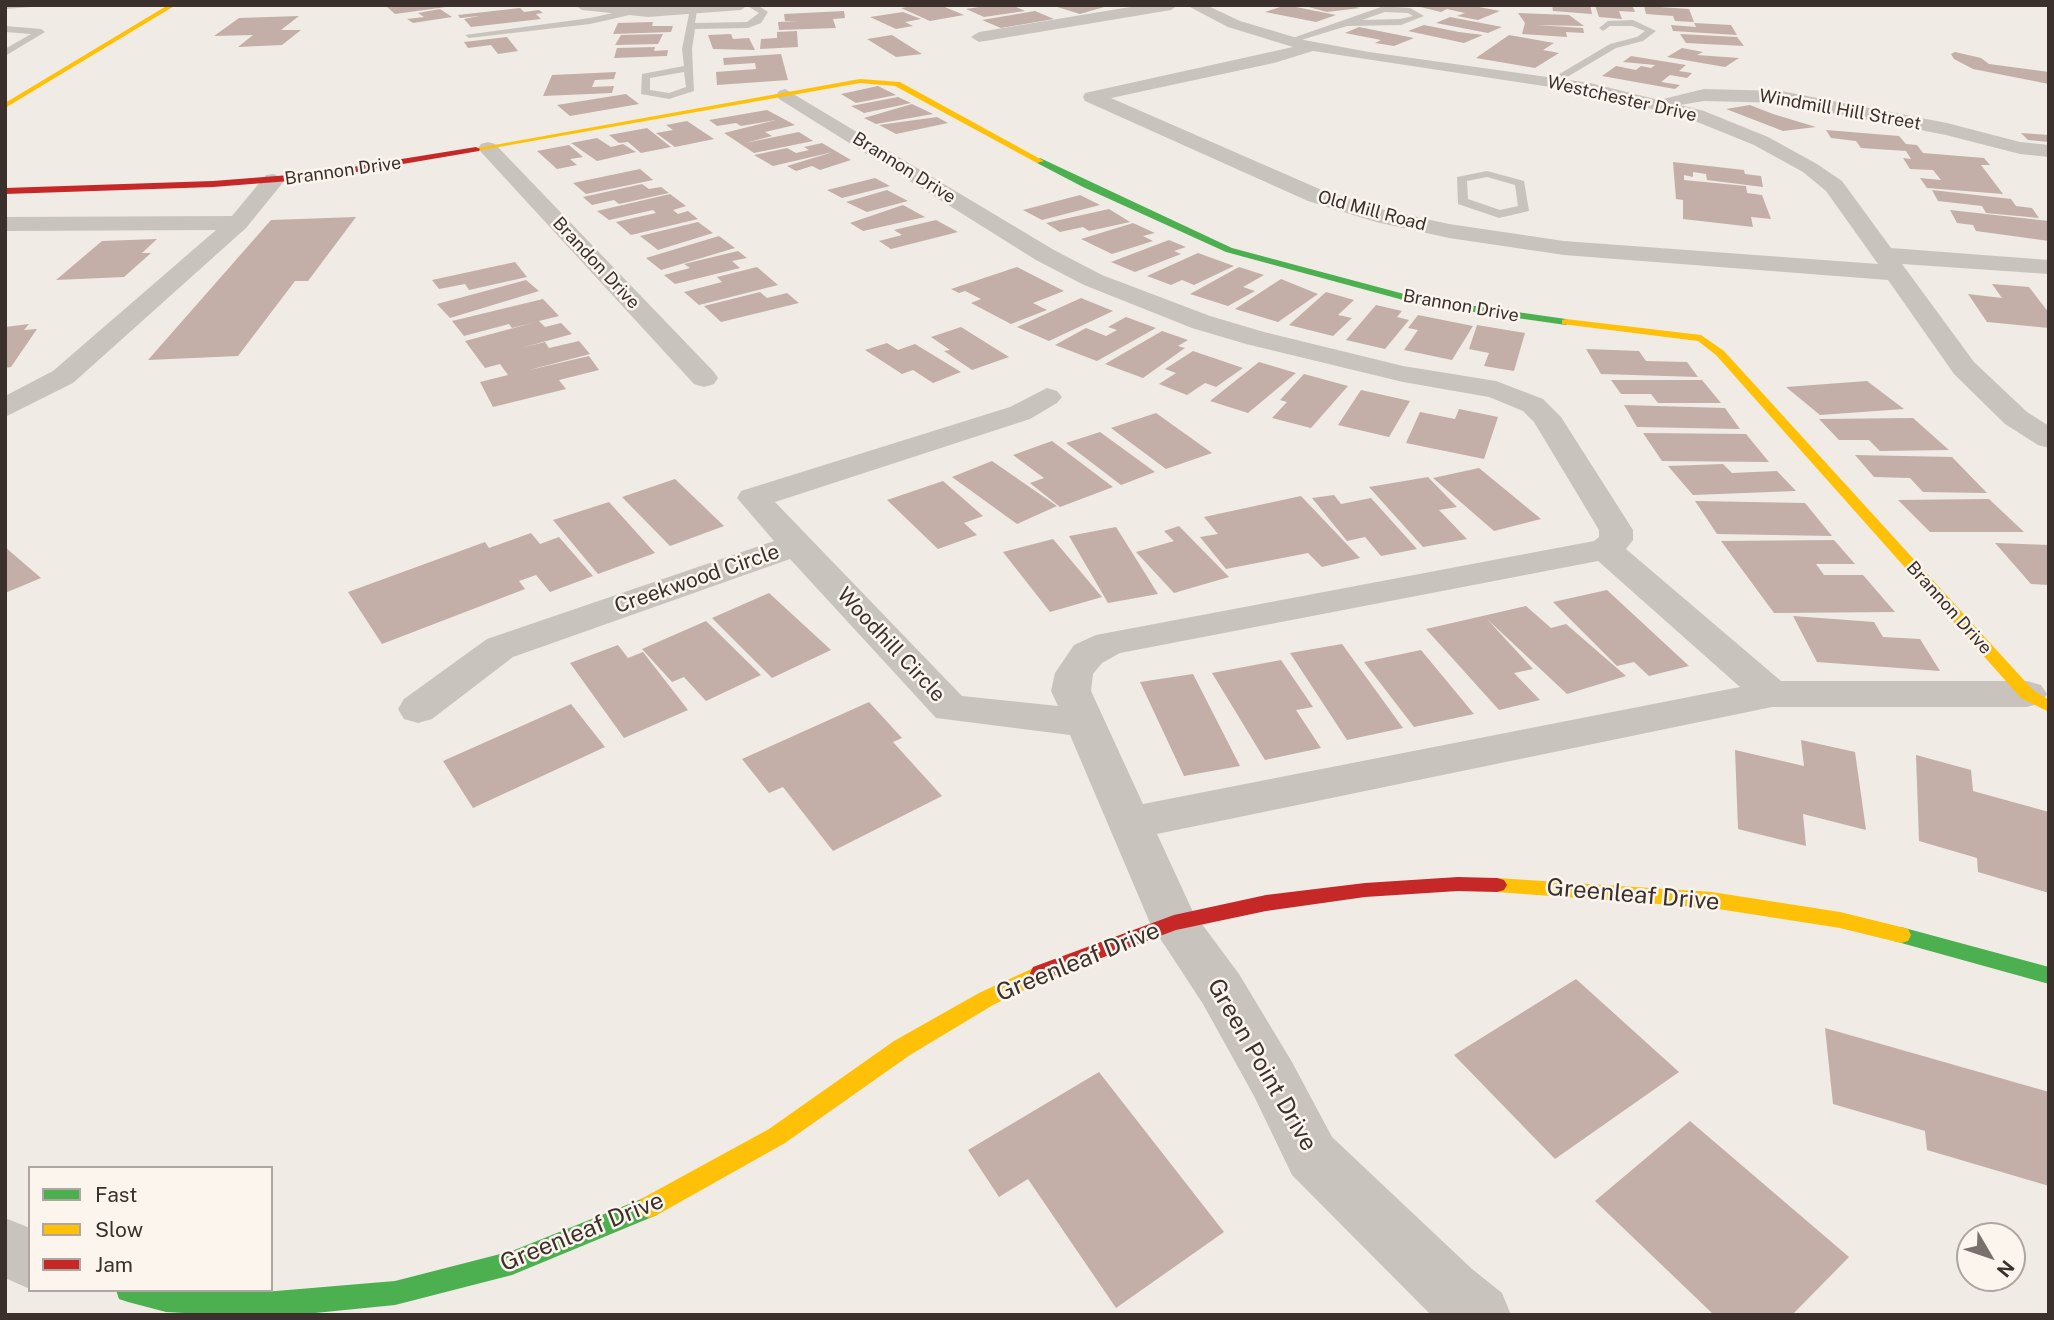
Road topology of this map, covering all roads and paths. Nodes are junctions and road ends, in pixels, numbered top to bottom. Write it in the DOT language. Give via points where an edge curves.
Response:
graph roads {
  1 [pos="54,5"];
  2 [pos="173,5"];
  3 [pos="582,5"];
  4 [pos="741,5"];
  5 [pos="750,5"];
  6 [pos="1171,5"];
  7 [pos="1193,5"];
  8 [pos="5,7"];
  9 [pos="631,12"];
  10 [pos="692,19"];
  11 [pos="1346,23"];
  12 [pos="5,29"];
  13 [pos="469,35"];
  14 [pos="979,37"];
  15 [pos="1288,41"];
  16 [pos="1613,46"];
  17 [pos="1312,47"];
  18 [pos="5,53"];
  19 [pos="689,68"];
  20 [pos="1554,81"];
  21 [pos="785,95"];
  22 [pos="1658,104"];
  23 [pos="5,106"];
  24 [pos="488,148"];
  25 [pos="2020,148"];
  26 [pos="2049,150"];
  27 [pos="2049,162"];
  28 [pos="274,180"];
  29 [pos="5,191"];
  30 [pos="1499,214"];
  31 [pos="238,223"];
  32 [pos="5,224"];
  33 [pos="1506,240"];
  34 [pos="1890,264"];
  35 [pos="2049,267"];
  36 [pos="704,378"];
  37 [pos="1047,397"];
  38 [pos="5,408"];
  39 [pos="2049,439"];
  40 [pos="796,544"];
  41 [pos="1605,549"];
  42 [pos="1772,694"];
  43 [pos="2038,701"];
  44 [pos="418,709"];
  45 [pos="1085,723"];
  46 [pos="1130,824"];
  47 [pos="1174,923"];
  48 [pos="2049,976"];
  49 [pos="5,1247"];
  50 [pos="28,1258"];
  51 [pos="136,1292"];
  52 [pos="1480,1315"];
  1 -- 8 [label="lane"];
  2 -- 23 [label="street"];
  3 -- 9 [label="street"];
  4 -- 10 [label="street"];
  5 -- 10 [label="lane" via="764,12 758,21 748,24"];
  6 -- 14 [label="street"];
  7 -- 15 [label="street, Westchester Drive"];
  9 -- 10 [label="street"];
  9 -- 13 [label="lane"];
  10 -- 19 [label="lane"];
  11 -- 11 [label="lane" via="1384,9 1420,16 1401,22"];
  11 -- 15 [label="lane"];
  12 -- 18 [label="lane" via="41,32"];
  15 -- 17 [label="street, Westchester Drive"];
  16 -- 16 [label="lane" via="1605,40 1608,24 1633,23 1652,31"];
  16 -- 20 [label="lane"];
  17 -- 20 [label="street, Westchester Drive"];
  17 -- 33 [label="street, Old Mill Road" via="1091,97 1341,205"];
  19 -- 19 [label="lane" via="691,89 669,96 645,92 645,76"];
  20 -- 22 [label="street, Westchester Drive"];
  21 -- 24 [label="street, Brannon Drive"];
  21 -- 41 [label="street, Brannon Drive" via="1045,255 1127,294 1256,338 1404,374 1496,390 1533,405 1546,417 1616,530 1616,540"];
  21 -- 43 [label="street, Brannon Drive" via="860,81 897,84 1086,185 1229,250 1418,301 1701,338 1720,353"];
  22 -- 25 [label="street, Windmill Hill Street" via="1703,95 1780,97 1948,129"];
  22 -- 34 [label="street, Westchester Drive" via="1761,141 1810,168 1834,186"];
  24 -- 28 [label="street, Brannon Drive"];
  24 -- 36 [label="street, Brandon Drive"];
  25 -- 26 [label="street, Windmill Hill Street"];
  25 -- 27 [label="street, Windmill Hill Street"];
  28 -- 29 [label="street, Brannon Drive"];
  28 -- 31 [label="street, Brannon Drive"];
  30 -- 30 [label="lane" via="1525,208 1520,183 1488,174 1461,179 1462,201"];
  30 -- 33 [label="lane"];
  31 -- 32 [label="street"];
  31 -- 38 [label="street, Brannon Drive" via="62,377"];
  33 -- 34 [label="street, Old Mill Road" via="1564,248"];
  34 -- 35 [label="street"];
  34 -- 39 [label="street, Westchester Drive" via="1965,368 2016,418"];
  37 -- 40 [label="street, Creekwood Circle" via="1020,413 753,498"];
  40 -- 44 [label="street, Creekwood Circle" via="499,649"];
  40 -- 45 [label="street, Woodhill Circle" via="950,708"];
  41 -- 42 [label="street"];
  41 -- 45 [label="street" via="1109,643 1088,654 1074,673 1070,691"];
  42 -- 43 [label="street, Brannon Drive"];
  42 -- 46 [label="street, Brannon Drive"];
  45 -- 46 [label="street"];
  46 -- 47 [label="street"];
  47 -- 48 [label="street, Greenleaf Drive" via="1365,890 1458,884 1570,888 1712,900 1840,920"];
  47 -- 51 [label="street, Greenleaf Drive" via="1055,966 986,999 902,1048 777,1136 667,1199 512,1263 395,1293 264,1305 166,1299"];
  47 -- 52 [label="street, Green Point Drive" via="1227,1000 1312,1156"];
  49 -- 50 [label="street"];
}
